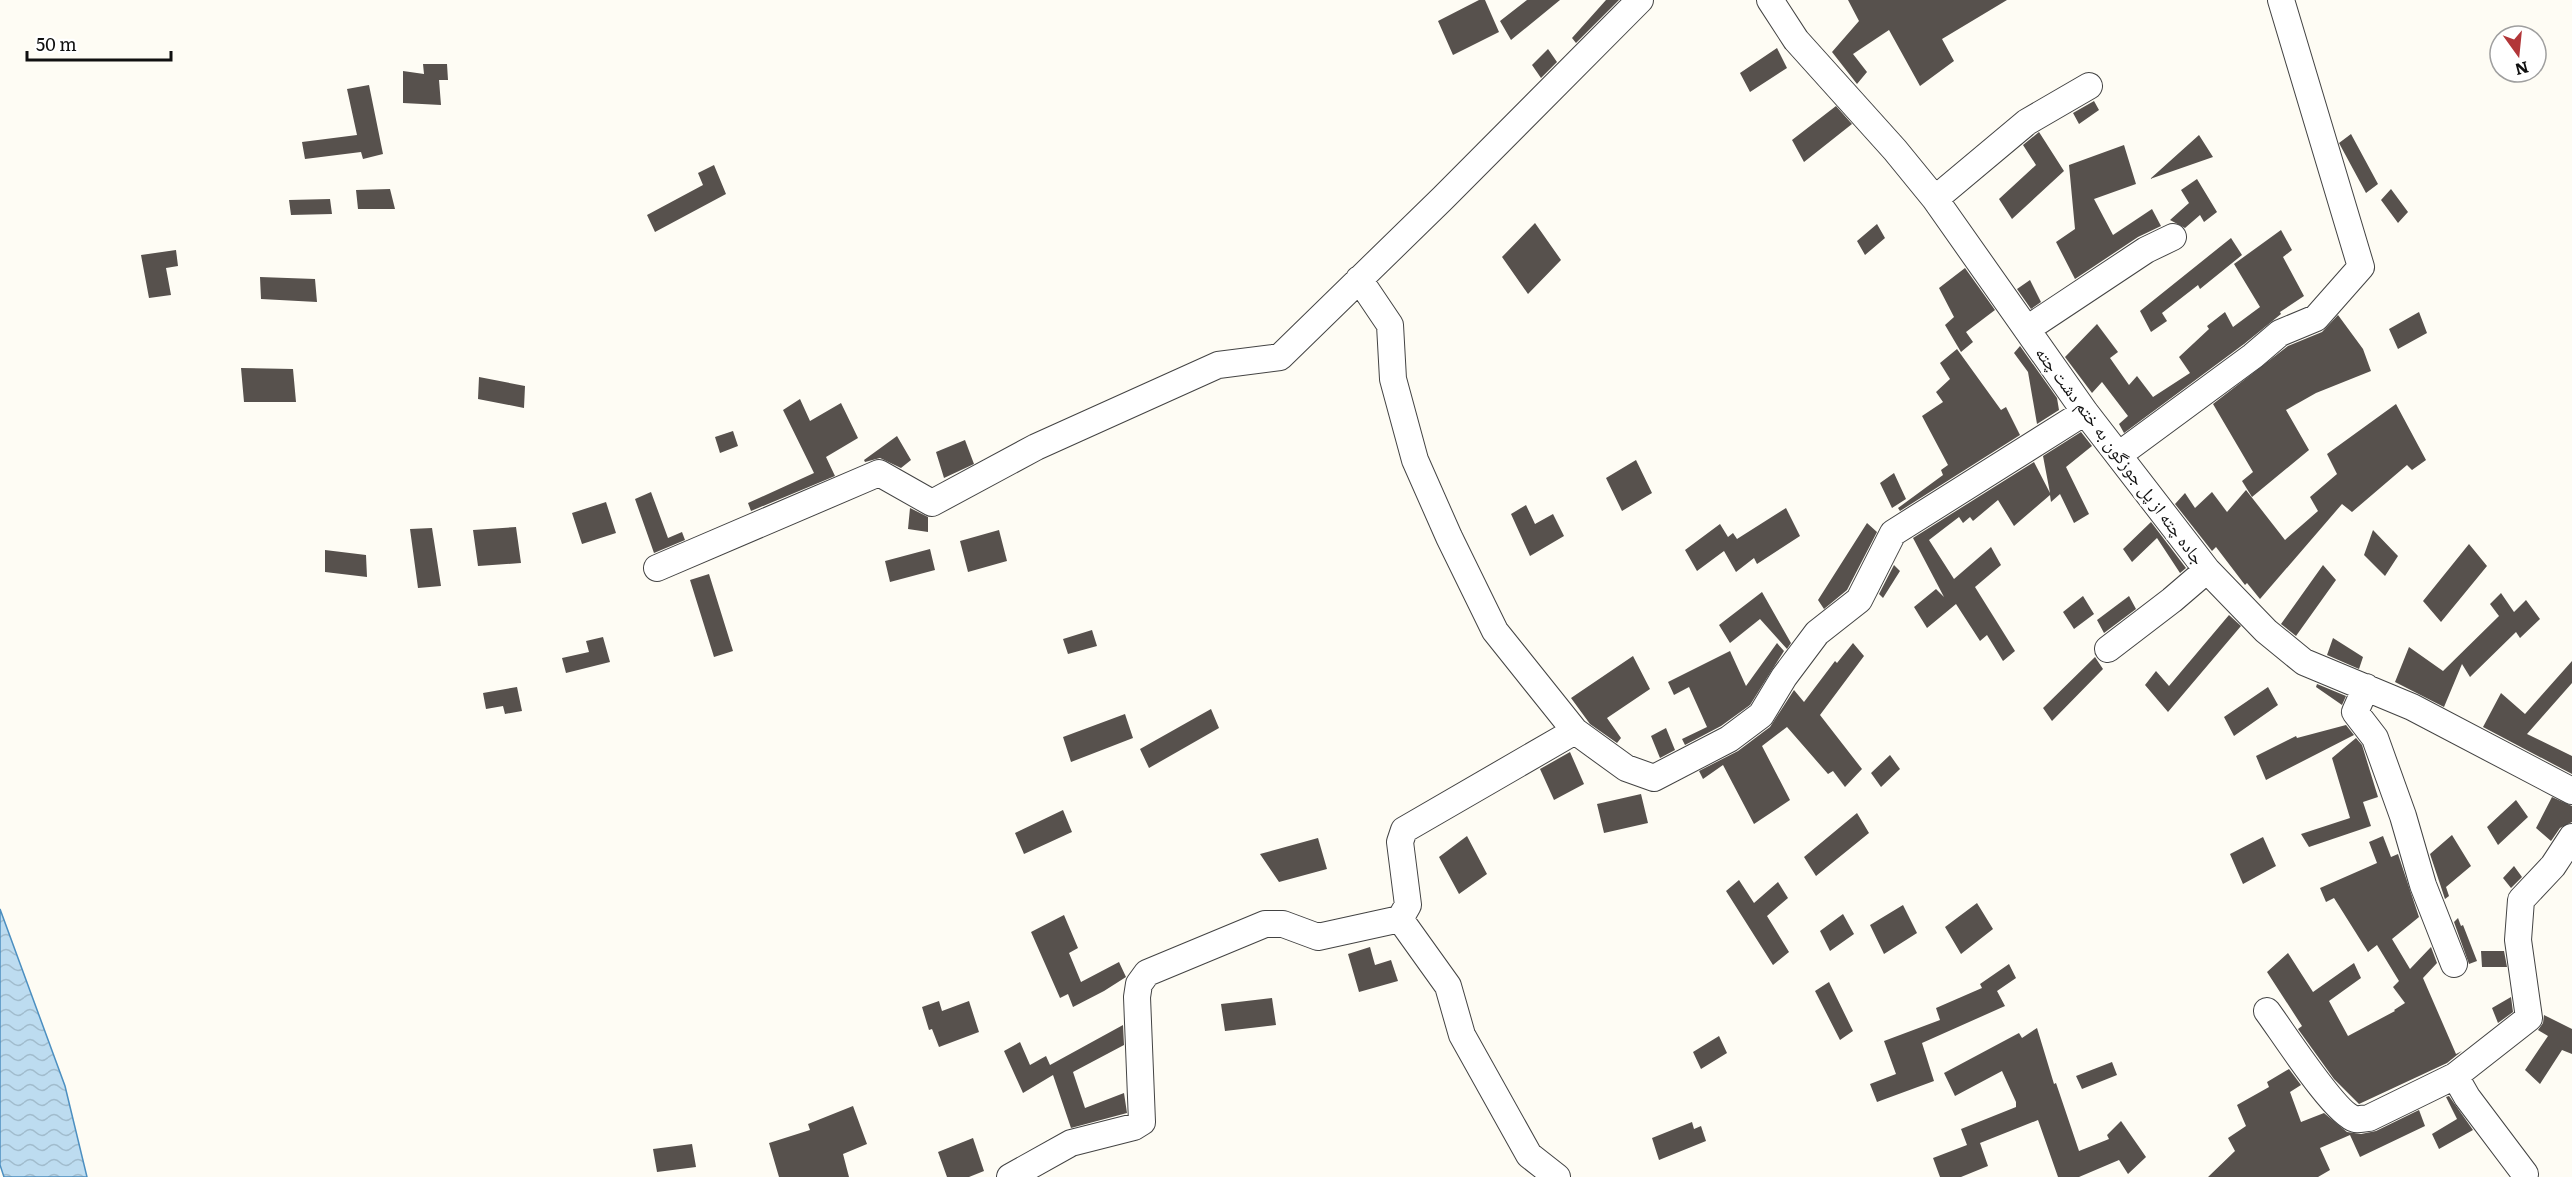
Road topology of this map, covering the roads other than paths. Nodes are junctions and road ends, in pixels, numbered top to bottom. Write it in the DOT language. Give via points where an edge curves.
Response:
graph roads {
  1 [pos="1640,0"];
  2 [pos="1770,0"];
  3 [pos="2281,0"];
  4 [pos="2089,86"];
  5 [pos="1935,200"];
  6 [pos="2172,237"];
  7 [pos="1359,279"];
  8 [pos="2027,329"];
  9 [pos="2085,411"];
  10 [pos="2120,454"];
  11 [pos="657,568"];
  12 [pos="2207,570"];
  13 [pos="2108,649"];
  14 [pos="2366,687"];
  15 [pos="1575,731"];
  16 [pos="2572,791"];
  17 [pos="2572,837"];
  18 [pos="1400,919"];
  19 [pos="2454,964"];
  20 [pos="2267,1011"];
  21 [pos="2455,1076"];
  22 [pos="2525,1174"];
  23 [pos="1010,1177"];
  24 [pos="1557,1177"];
  1 -- 7 [label="street"];
  2 -- 5 [label="street, جاده چته از پل جوزگون به ختم دشت چته" via="1796,40"];
  3 -- 10 [label="street" via="2361,267 2316,318 2280,333"];
  4 -- 5 [label="street" via="2027,122"];
  5 -- 8 [label="street, جاده چته از پل جوزگون به ختم دشت چته"];
  6 -- 8 [label="street"];
  7 -- 11 [label="street" via="1280,357 1218,365 1036,447 932,503 879,473"];
  7 -- 15 [label="street" via="1390,325 1393,379 1412,450 1449,537 1496,631"];
  8 -- 9 [label="street, جاده چته از پل جوزگون به ختم دشت چته"];
  9 -- 10 [label="street, جاده چته از پل جوزگون به ختم دشت چته"];
  9 -- 15 [label="street" via="1893,533 1859,600 1817,633 1761,714 1729,739 1654,778 1626,768"];
  10 -- 12 [label="street, جاده چته از پل جوزگون به ختم دشت چته"];
  12 -- 13 [label="street"];
  12 -- 14 [label="street, جاده چته از پل جوزگون به ختم دشت چته" via="2266,631 2304,662"];
  14 -- 16 [label="street, جاده چته از پل جوزگون به ختم دشت چته"];
  14 -- 19 [label="street" via="2355,712 2375,738 2423,885"];
  15 -- 18 [label="street" via="1404,830 1400,842 1408,905"];
  17 -- 21 [label="street" via="2553,866 2521,900 2518,939 2529,1018"];
  18 -- 23 [label="street" via="1318,937 1283,924 1265,924 1147,973 1139,984 1137,997 1142,1122 1071,1143"];
  18 -- 24 [label="street" via="1448,986 1462,1035 1529,1155"];
  20 -- 21 [label="street" via="2324,1092 2355,1119 2369,1118"];
  21 -- 22 [label="street"];
}
